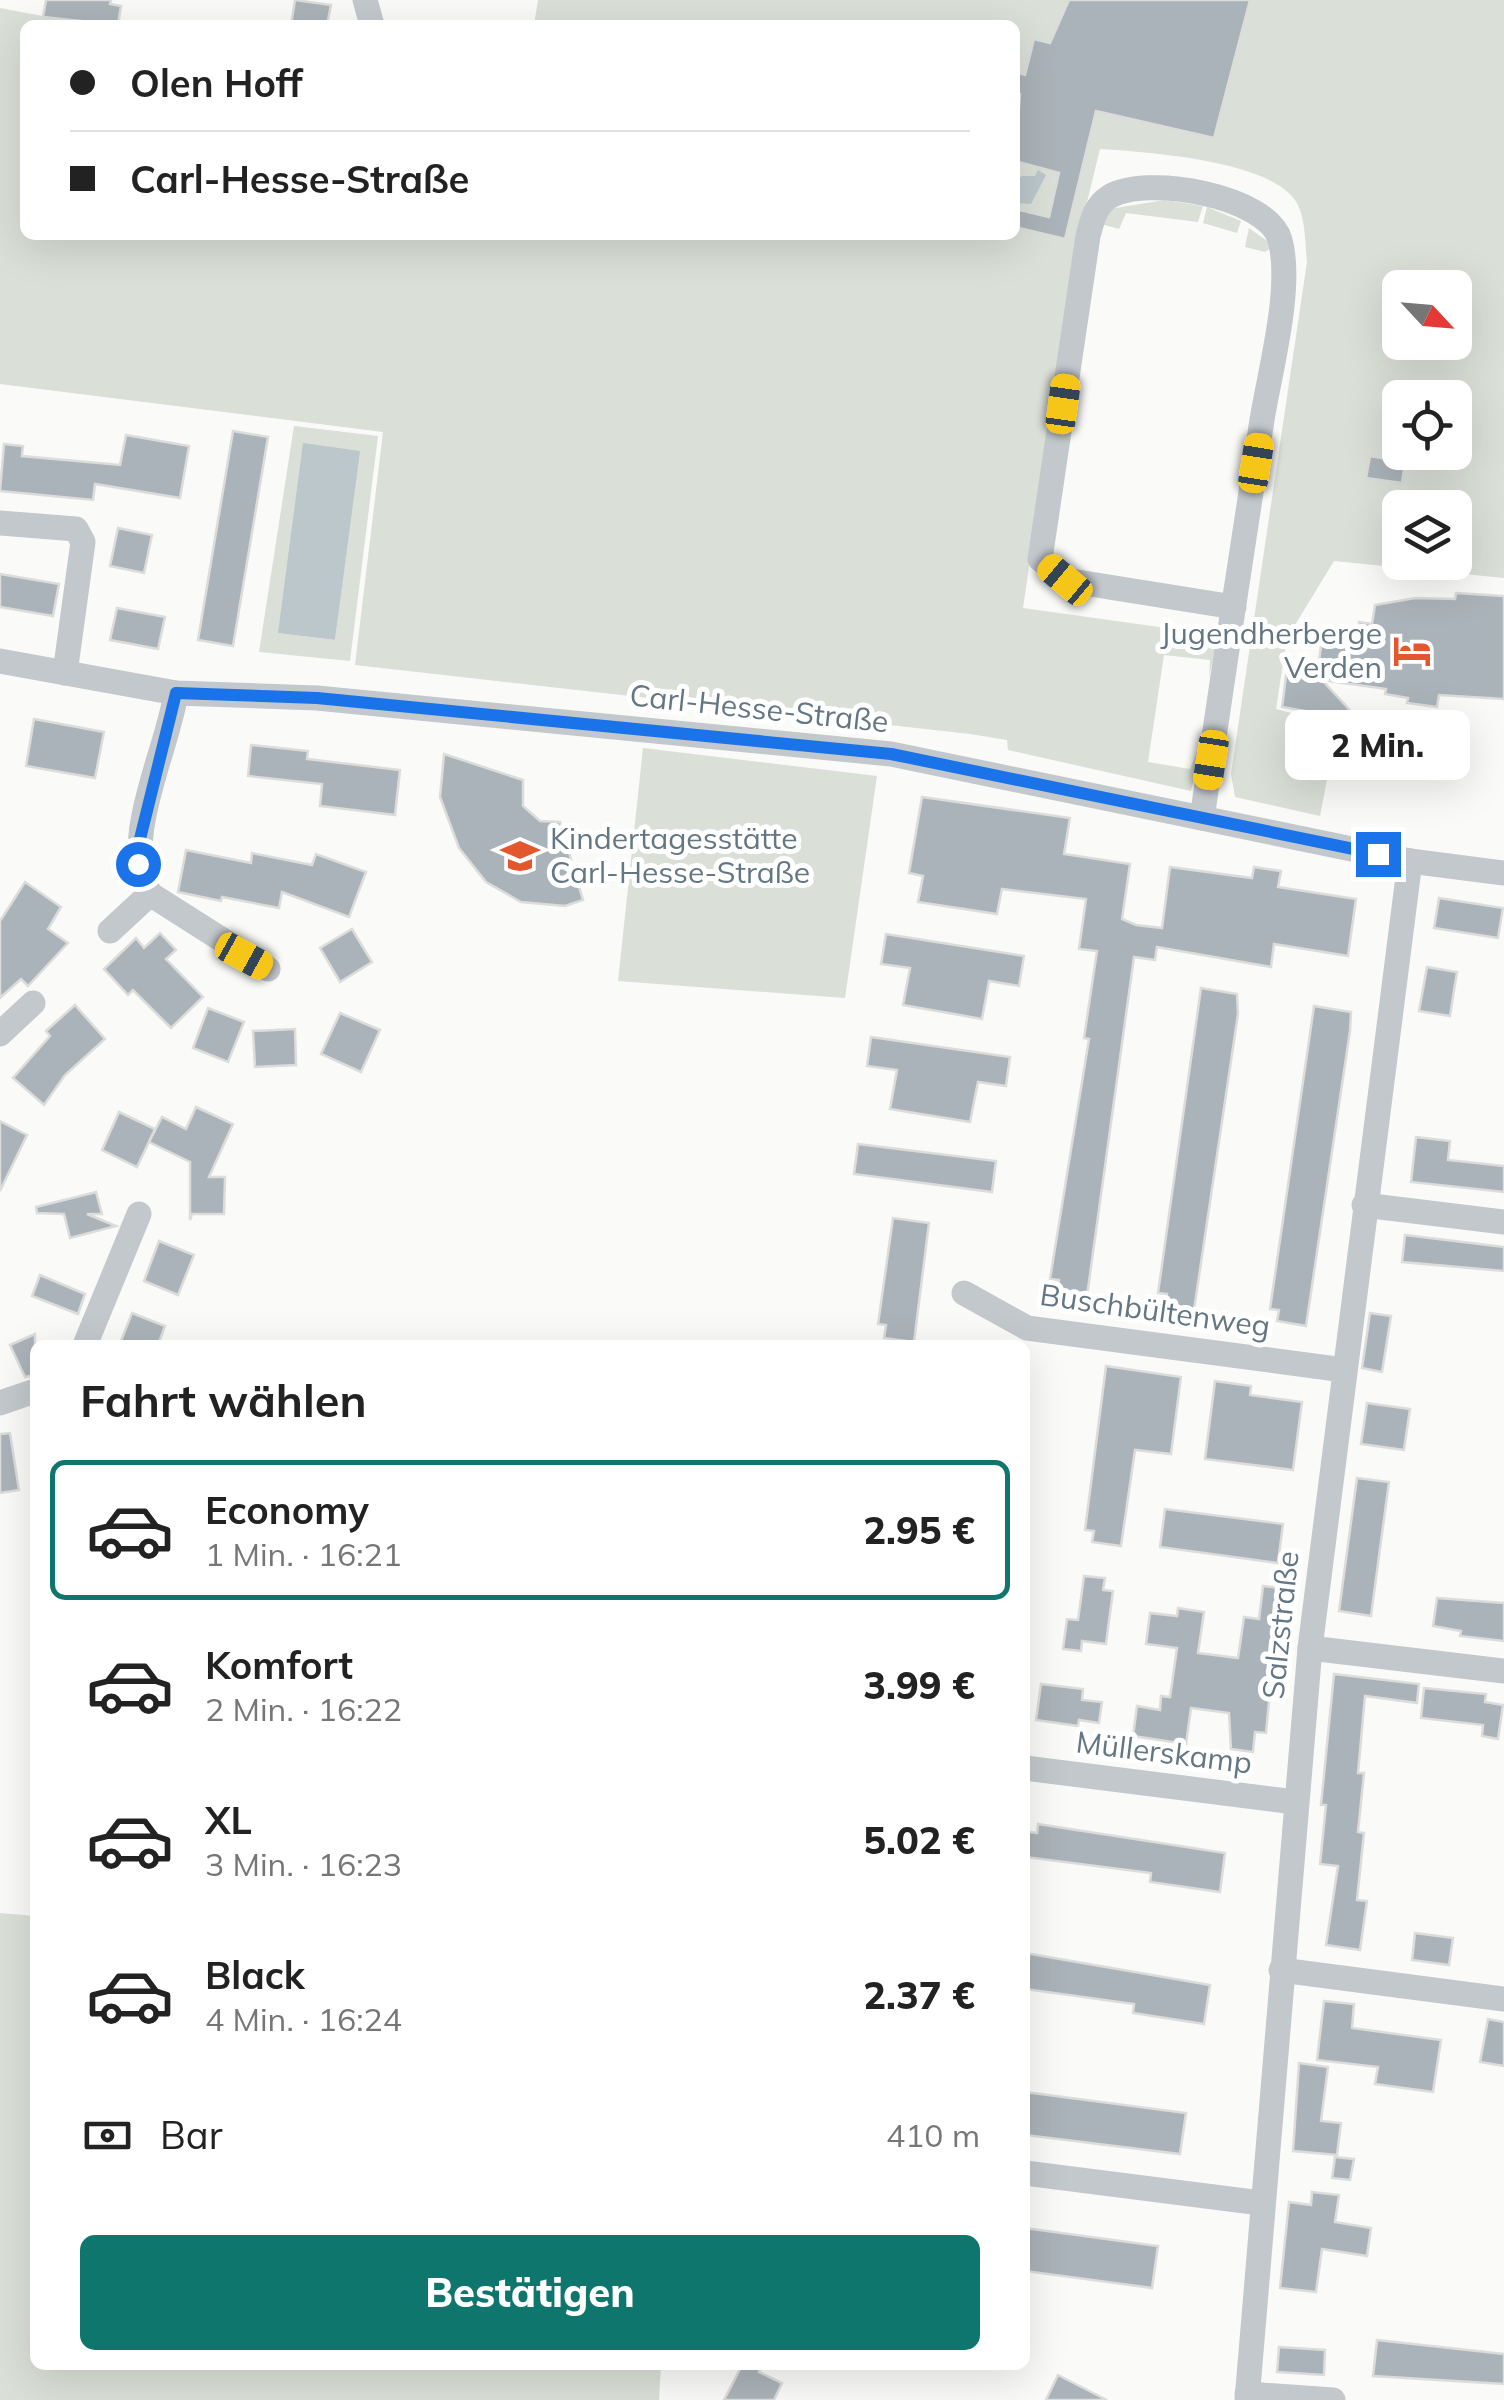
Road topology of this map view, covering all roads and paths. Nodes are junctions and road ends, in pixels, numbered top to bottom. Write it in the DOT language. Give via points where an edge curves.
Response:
graph roads {
  1 [pos="0,523"];
  2 [pos="1234,607"];
  3 [pos="0,661"];
  4 [pos="65,672"];
  5 [pos="176,693"];
  6 [pos="1202,818"];
  7 [pos="1410,861"];
  8 [pos="1504,872"];
  9 [pos="150,894"];
  10 [pos="110,931"];
  11 [pos="268,969"];
  12 [pos="33,1003"];
  13 [pos="2,1029"];
  14 [pos="1364,1205"];
  15 [pos="139,1214"];
  16 [pos="1504,1222"];
  17 [pos="964,1293"];
  18 [pos="87,1340"];
  19 [pos="1344,1370"];
  20 [pos="30,1394"];
  21 [pos="0,1403"];
  22 [pos="1310,1648"];
  23 [pos="1504,1671"];
  24 [pos="1030,1769"];
  25 [pos="1295,1802"];
  26 [pos="1281,1970"];
  27 [pos="1504,1998"];
  28 [pos="1030,2174"];
  29 [pos="1261,2202"];
  30 [pos="1247,2397"];
  31 [pos="1333,2400"];
  1 -- 4 [label="street" via="76,529 83,542"];
  2 -- 2 [label="street" via="1282,287 1279,236 1262,212 1168,188 1110,196 1095,212 1088,236 1040,559 1065,580"];
  2 -- 6 [label="street"];
  3 -- 4 [label="street, Carl-Hesse-Straße"];
  4 -- 5 [label="street, Carl-Hesse-Straße"];
  5 -- 6 [label="street, Carl-Hesse-Straße" via="317,698 891,754"];
  5 -- 9 [label="street" via="138,847"];
  6 -- 7 [label="street, Carl-Hesse-Straße"];
  7 -- 8 [label="street, Carl-Hesse-Straße"];
  7 -- 14 [label="street, Salzstraße"];
  9 -- 10 [label="street"];
  9 -- 11 [label="street"];
  12 -- 13 [label="street"];
  14 -- 16 [label="street"];
  14 -- 19 [label="street, Salzstraße"];
  15 -- 18 [label="street"];
  17 -- 19 [label="street, Buschbültenweg" via="1027,1328"];
  19 -- 22 [label="street, Salzstraße"];
  20 -- 21 [label="street"];
  22 -- 23 [label="street"];
  22 -- 25 [label="street, Salzstraße"];
  24 -- 25 [label="street, Müllerskamp"];
  25 -- 26 [label="street, Salzstraße"];
  26 -- 27 [label="street"];
  26 -- 29 [label="street, Salzstraße"];
  28 -- 29 [label="street"];
  29 -- 30 [label="street, Salzstraße"];
  30 -- 31 [label="street"];
}
